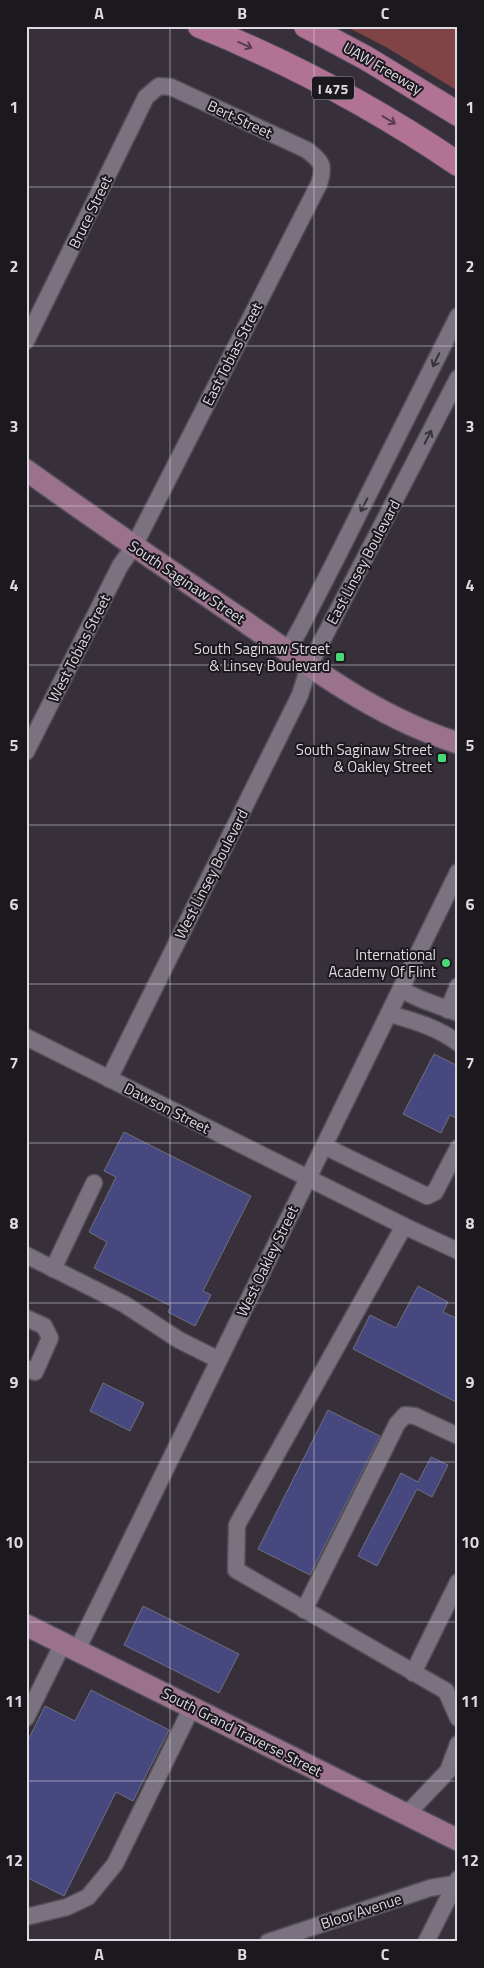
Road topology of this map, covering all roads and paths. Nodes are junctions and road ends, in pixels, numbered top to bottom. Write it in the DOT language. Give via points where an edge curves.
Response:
graph roads {
  1 [pos="200,26"];
  2 [pos="306,26"];
  3 [pos="158,86"];
  4 [pos="458,114"];
  5 [pos="319,160"];
  6 [pos="458,164"];
  7 [pos="458,316"];
  8 [pos="26,341"];
  9 [pos="458,378"];
  10 [pos="394,446"];
  11 [pos="417,458"];
  12 [pos="26,470"];
  13 [pos="134,546"];
  14 [pos="287,652"];
  15 [pos="308,666"];
  16 [pos="458,743"];
  17 [pos="26,752"];
  18 [pos="458,872"];
  19 [pos="451,900"];
  20 [pos="458,986"];
  21 [pos="401,990"];
  22 [pos="453,1012"];
  23 [pos="390,1014"];
  24 [pos="26,1037"];
  25 [pos="458,1042"];
  26 [pos="109,1079"];
  27 [pos="324,1146"];
  28 [pos="458,1148"];
  29 [pos="308,1178"];
  30 [pos="94,1183"];
  31 [pos="404,1226"];
  32 [pos="458,1251"];
  33 [pos="26,1256"];
  34 [pos="53,1269"];
  35 [pos="26,1318"];
  36 [pos="219,1360"];
  37 [pos="26,1368"];
  38 [pos="458,1436"];
  39 [pos="458,1582"];
  40 [pos="304,1610"];
  41 [pos="26,1625"];
  42 [pos="70,1646"];
  43 [pos="413,1673"];
  44 [pos="192,1707"];
  45 [pos="26,1718"];
  46 [pos="458,1718"];
  47 [pos="458,1744"];
  48 [pos="406,1815"];
  49 [pos="458,1840"];
  50 [pos="456,1881"];
  51 [pos="26,1917"];
  52 [pos="268,1942"];
  53 [pos="426,1942"];
  1 -- 6 [label="highway, I 475, one-way" via="318,79 416,135"];
  2 -- 4 [label="highway, UAW Freeway"];
  3 -- 5 [label="street, Bert Street" via="171,87 307,150"];
  3 -- 8 [label="street, Bruce Street" via="146,97"];
  5 -- 13 [label="street, East Tobias Street" via="323,170 319,184"];
  7 -- 10 [label="street, East Linsey Boulevard, one-way"];
  11 -- 9 [label="street, East Linsey Boulevard, one-way"];
  10 -- 11 [label="street"];
  10 -- 14 [label="street, East Linsey Boulevard, one-way"];
  11 -- 15 [label="street, East Linsey Boulevard"];
  12 -- 13 [label="main road, South Saginaw Street"];
  13 -- 14 [label="main road, South Saginaw Street"];
  13 -- 17 [label="street, West Tobias Street" via="120,566"];
  14 -- 15 [label="main road, South Saginaw Street"];
  15 -- 16 [label="main road, South Saginaw Street" via="377,708"];
  15 -- 26 [label="street, West Linsey Boulevard" via="300,695"];
  18 -- 19 [label="street, West Oakley Street"];
  19 -- 21 [label="street, West Oakley Street"];
  20 -- 22 [label="street"];
  21 -- 22 [label="street"];
  21 -- 23 [label="street, West Oakley Street"];
  23 -- 25 [label="street" via="423,1024"];
  23 -- 27 [label="street, West Oakley Street"];
  24 -- 26 [label="street, Dawson Street"];
  26 -- 29 [label="street, Dawson Street"];
  27 -- 28 [label="street" via="427,1196 435,1192"];
  27 -- 29 [label="street, West Oakley Street"];
  29 -- 31 [label="street, Dawson Street"];
  29 -- 36 [label="street, West Oakley Street"];
  30 -- 34 [label="street"];
  31 -- 32 [label="street, Dawson Street"];
  31 -- 40 [label="street" via="237,1525 236,1570"];
  33 -- 34 [label="street"];
  34 -- 36 [label="street" via="124,1304 179,1340"];
  35 -- 37 [label="street" via="44,1326 50,1338 36,1372"];
  36 -- 42 [label="street, West Oakley Street"];
  38 -- 40 [label="street" via="415,1416 405,1415 396,1424"];
  39 -- 43 [label="street"];
  40 -- 43 [label="street"];
  41 -- 42 [label="main road, South Grand Traverse Street"];
  42 -- 44 [label="main road, South Grand Traverse Street"];
  42 -- 45 [label="street, West Oakley Street"];
  43 -- 46 [label="street" via="446,1691"];
  44 -- 48 [label="main road, South Grand Traverse Street"];
  44 -- 51 [label="street" via="115,1864 88,1897 66,1907"];
  47 -- 48 [label="street" via="448,1771"];
  48 -- 49 [label="main road, South Grand Traverse Street"];
  50 -- 52 [label="street, Bloor Avenue"];
  50 -- 53 [label="street"];
}
